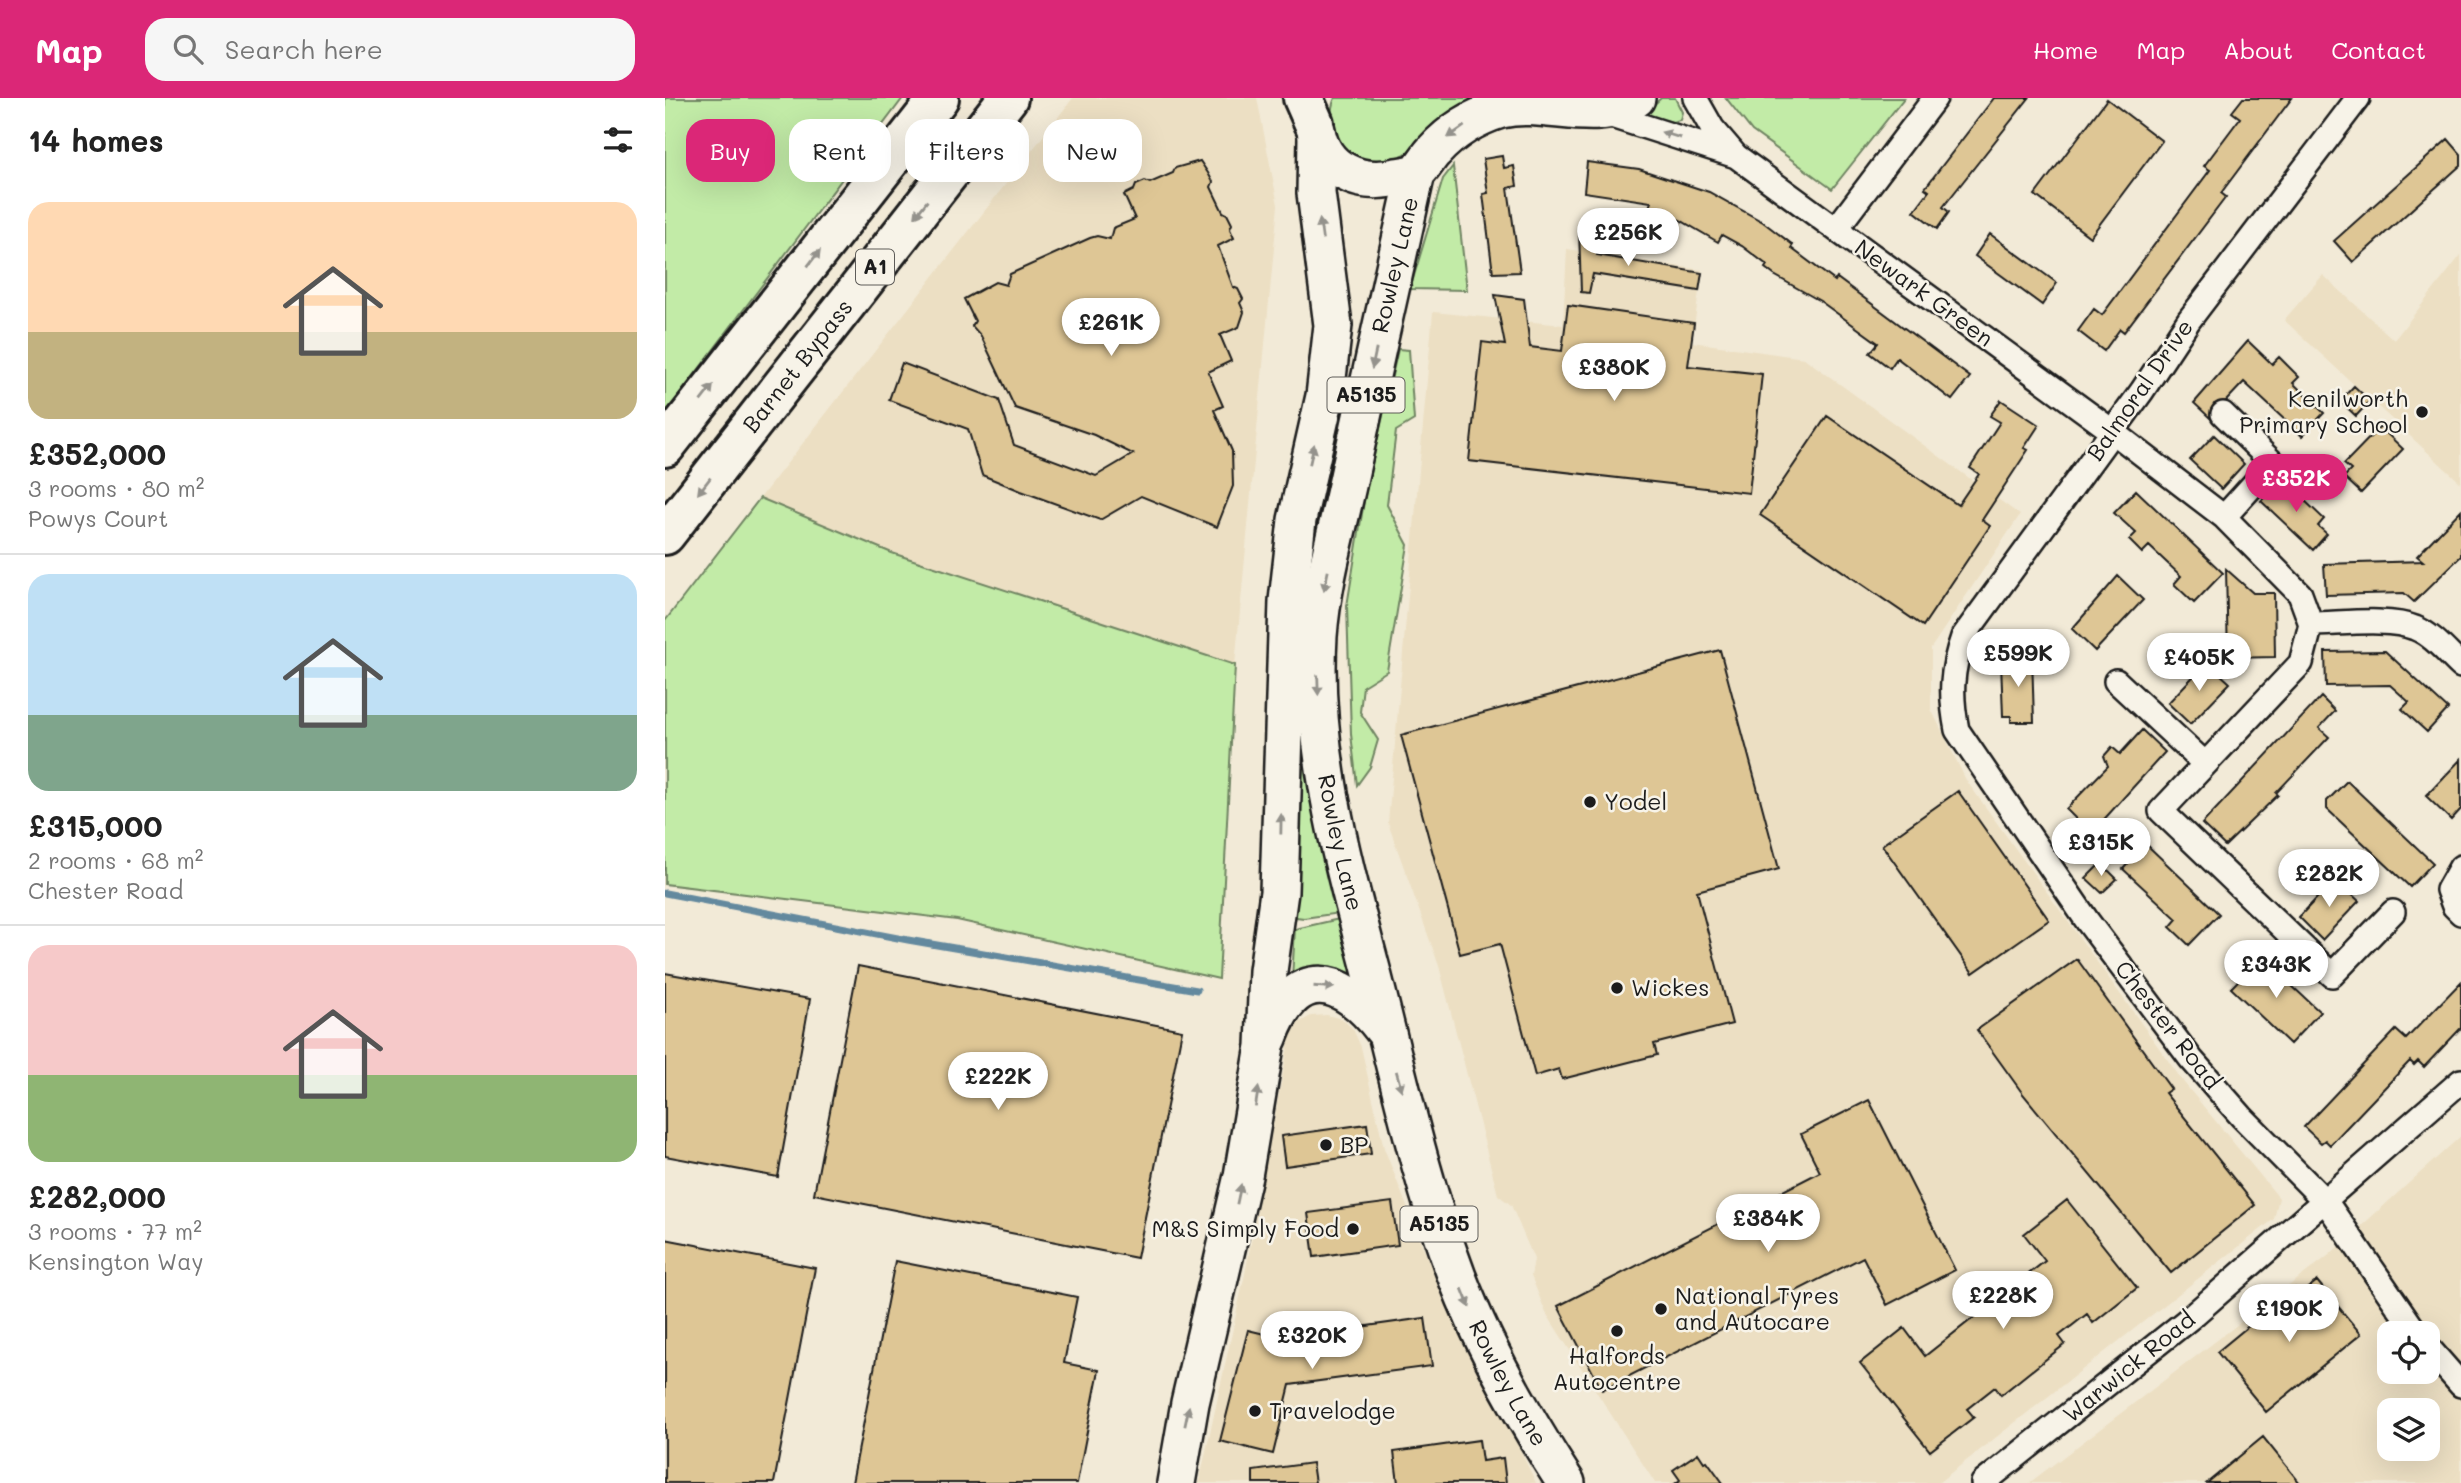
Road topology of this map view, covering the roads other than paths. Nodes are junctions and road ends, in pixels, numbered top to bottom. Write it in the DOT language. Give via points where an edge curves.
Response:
graph roads {
  1 [pos="939,98"];
  2 [pos="1008,98"];
  3 [pos="1636,98"];
  4 [pos="1695,98"];
  5 [pos="1935,98"];
  6 [pos="2358,98"];
  7 [pos="1600,113"];
  8 [pos="1313,114"];
  9 [pos="1736,156"];
  10 [pos="1416,173"];
  11 [pos="1836,229"];
  12 [pos="2223,414"];
  13 [pos="2112,431"];
  14 [pos="665,447"];
  15 [pos="2224,517"];
  16 [pos="665,535"];
  17 [pos="2311,624"];
  18 [pos="2461,666"];
  19 [pos="2116,681"];
  20 [pos="1950,695"];
  21 [pos="2204,763"];
  22 [pos="2461,867"];
  23 [pos="2393,912"];
  24 [pos="2461,913"];
  25 [pos="1387,1034"];
  26 [pos="1265,1046"];
  27 [pos="2461,1081"];
  28 [pos="2326,1202"];
  29 [pos="2408,1321"];
  30 [pos="2440,1361"];
  31 [pos="2461,1385"];
  32 [pos="1176,1483"];
  33 [pos="1566,1483"];
  34 [pos="1983,1483"];
  14 -- 1 [label="highway, A1, one-way"];
  2 -- 16 [label="highway, Barnet Bypass / A1, one-way"];
  3 -- 7 [label="main road"];
  4 -- 9 [label="street, Newark Green"];
  5 -- 11 [label="street"];
  6 -- 13 [label="street, Balmoral Drive" via="2189,320"];
  9 -- 7 [label="street, Newark Green, one-way"];
  7 -- 10 [label="main road, one-way" via="1556,106 1503,109 1451,134"];
  8 -- 10 [label="main road" via="1331,163 1349,176 1379,182"];
  26 -- 8 [label="main road, Rowley Lane / A5135, one-way" via="1268,971 1279,892 1288,601 1297,520 1325,397 1333,325"];
  9 -- 11 [label="street, Newark Green"];
  10 -- 25 [label="main road, Rowley Lane / A5135, one-way" via="1323,592 1317,657 1326,782"];
  11 -- 13 [label="street, Newark Green"];
  12 -- 15 [label="street" via="2273,463"];
  13 -- 15 [label="street, Newark Green"];
  13 -- 20 [label="street, Balmoral Drive" via="1963,637 1953,664"];
  15 -- 17 [label="street, Newark Green" via="2299,594"];
  17 -- 18 [label="street" via="2414,627"];
  17 -- 21 [label="street" via="2301,663"];
  19 -- 21 [label="street"];
  20 -- 28 [label="street, Chester Road" via="1957,730 2088,922 2191,1059"];
  21 -- 23 [label="street" via="2161,811 2332,975"];
  22 -- 24 [label="street" via="2448,890"];
  26 -- 25 [label="main road, A5135, one-way" via="1278,1011 1290,996 1309,986 1331,986 1353,997"];
  25 -- 33 [label="main road, Rowley Lane / A5135, one-way" via="1421,1166 1456,1275 1502,1376"];
  32 -- 26 [label="main road, Rowley Lane / A5135, one-way" via="1243,1176"];
  27 -- 28 [label="street, Warwick Road"];
  28 -- 29 [label="street, Chester Road"];
  28 -- 34 [label="street, Warwick Road" via="2179,1327"];
  30 -- 31 [label="street"];
}
